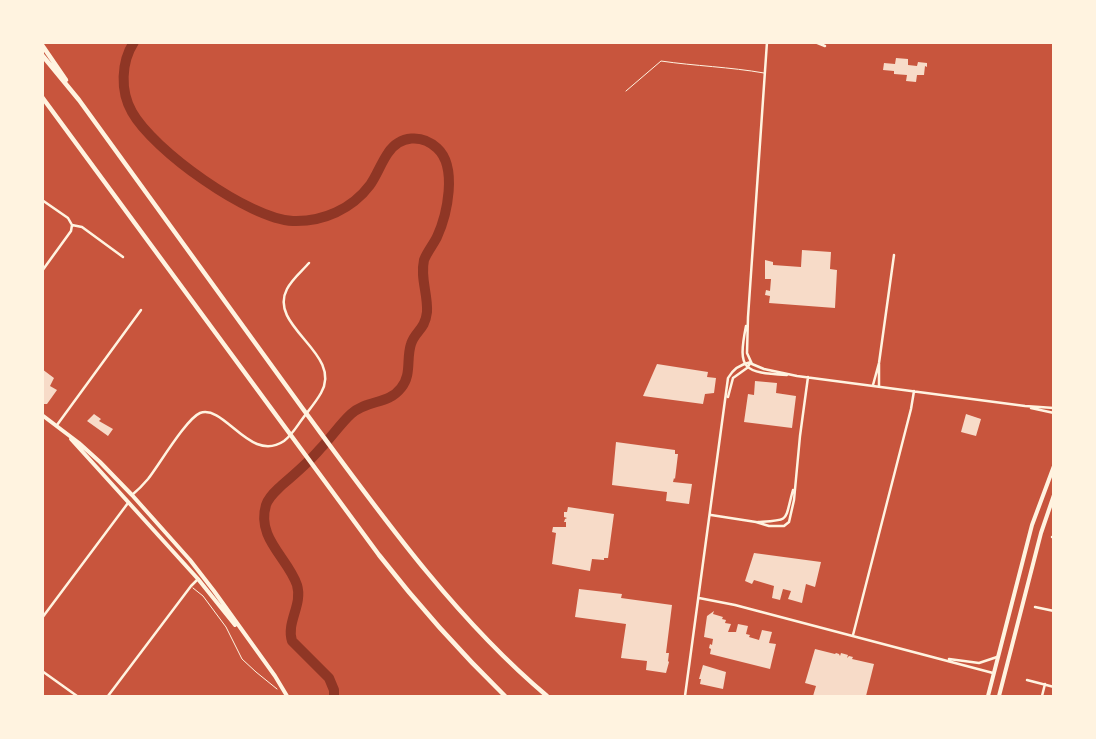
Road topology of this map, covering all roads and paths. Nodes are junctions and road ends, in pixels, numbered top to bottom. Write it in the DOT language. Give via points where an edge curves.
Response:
graph roads {
  1 [pos="767,42"];
  2 [pos="815,42"];
  3 [pos="42,45"];
  4 [pos="825,46"];
  5 [pos="42,55"];
  6 [pos="765,73"];
  7 [pos="626,91"];
  8 [pos="42,97"];
  9 [pos="79,100"];
  10 [pos="42,200"];
  11 [pos="72,225"];
  12 [pos="894,255"];
  13 [pos="124,257"];
  14 [pos="309,263"];
  15 [pos="42,271"];
  16 [pos="141,310"];
  17 [pos="748,317"];
  18 [pos="751,362"];
  19 [pos="879,363"];
  20 [pos="745,366"];
  21 [pos="797,376"];
  22 [pos="808,377"];
  23 [pos="873,385"];
  24 [pos="879,386"];
  25 [pos="914,391"];
  26 [pos="1025,406"];
  27 [pos="1054,408"];
  28 [pos="724,411"];
  29 [pos="1054,413"];
  30 [pos="42,415"];
  31 [pos="56,426"];
  32 [pos="68,434"];
  33 [pos="1054,466"];
  34 [pos="794,486"];
  35 [pos="132,495"];
  36 [pos="1054,495"];
  37 [pos="129,502"];
  38 [pos="710,515"];
  39 [pos="756,522"];
  40 [pos="200,577"];
  41 [pos="190,586"];
  42 [pos="699,598"];
  43 [pos="1035,607"];
  44 [pos="1054,611"];
  45 [pos="42,618"];
  46 [pos="853,635"];
  47 [pos="998,657"];
  48 [pos="945,659"];
  49 [pos="42,671"];
  50 [pos="993,673"];
  51 [pos="1004,676"];
  52 [pos="1027,680"];
  53 [pos="1045,684"];
  54 [pos="1054,687"];
  55 [pos="279,690"];
  56 [pos="77,696"];
  57 [pos="108,696"];
  58 [pos="287,696"];
  59 [pos="505,696"];
  60 [pos="547,696"];
  61 [pos="685,696"];
  62 [pos="988,696"];
  63 [pos="999,696"];
  64 [pos="1042,696"];
  1 -- 6 [label="street"];
  2 -- 4 [label="street"];
  3 -- 9 [label="highway"];
  5 -- 9 [label="highway"];
  6 -- 7 [label="lane" via="661,61"];
  6 -- 17 [label="street"];
  8 -- 59 [label="highway" via="356,525 454,644"];
  9 -- 60 [label="highway" via="350,473 441,588 492,644"];
  10 -- 11 [label="street" via="68,218"];
  11 -- 13 [label="street" via="82,227"];
  11 -- 15 [label="street"];
  12 -- 19 [label="street"];
  14 -- 35 [label="street" via="287,289 284,305 288,316 322,364 325,382 321,393 292,433 278,444 259,445 212,414 200,413 189,422 148,479"];
  16 -- 31 [label="street"];
  17 -- 18 [label="street" via="747,349"];
  17 -- 20 [label="street" via="742,348"];
  18 -- 20 [label="street"];
  18 -- 21 [label="street" via="759,368"];
  19 -- 23 [label="street"];
  19 -- 24 [label="street"];
  20 -- 21 [label="street" via="758,373"];
  20 -- 28 [label="street" via="732,381"];
  20 -- 28 [label="street" via="733,371 728,378"];
  21 -- 22 [label="street"];
  22 -- 23 [label="street"];
  22 -- 34 [label="street"];
  23 -- 24 [label="street"];
  24 -- 25 [label="street"];
  25 -- 26 [label="street"];
  25 -- 46 [label="street"];
  26 -- 27 [label="street"];
  26 -- 29 [label="street"];
  28 -- 38 [label="street"];
  30 -- 31 [label="main road"];
  31 -- 32 [label="main road"];
  32 -- 35 [label="main road"];
  32 -- 37 [label="main road"];
  33 -- 47 [label="main road" via="1030,528"];
  34 -- 39 [label="street" via="785,518 778,522"];
  34 -- 39 [label="street" via="793,511 787,525 779,527"];
  35 -- 37 [label="main road"];
  35 -- 40 [label="main road"];
  36 -- 51 [label="main road"];
  37 -- 40 [label="main road"];
  37 -- 45 [label="street"];
  38 -- 39 [label="street"];
  38 -- 42 [label="street"];
  40 -- 41 [label="street"];
  40 -- 58 [label="main road"];
  41 -- 55 [label="path" via="203,596 226,627 242,660"];
  41 -- 57 [label="street"];
  42 -- 46 [label="street"];
  42 -- 61 [label="street"];
  43 -- 44 [label="street"];
  46 -- 48 [label="street"];
  47 -- 48 [label="street" via="979,663"];
  47 -- 50 [label="main road"];
  48 -- 50 [label="street"];
  49 -- 56 [label="street"];
  50 -- 51 [label="main road"];
  50 -- 62 [label="main road"];
  51 -- 63 [label="main road"];
  52 -- 53 [label="street"];
  53 -- 54 [label="street"];
  53 -- 64 [label="street"];
}
